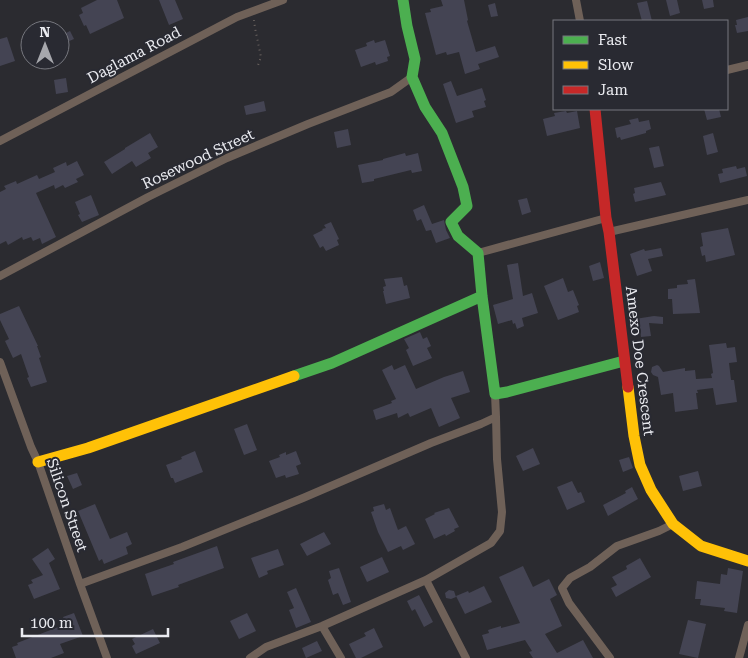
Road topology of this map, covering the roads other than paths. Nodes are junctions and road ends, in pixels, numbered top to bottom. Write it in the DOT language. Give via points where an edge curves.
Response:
graph roads {
  1 [pos="283,0"];
  2 [pos="403,0"];
  3 [pos="576,0"];
  4 [pos="580,20"];
  5 [pos="748,65"];
  6 [pos="728,70"];
  7 [pos="412,77"];
  8 [pos="595,110"];
  9 [pos="0,141"];
  10 [pos="748,200"];
  11 [pos="606,218"];
  12 [pos="609,232"];
  13 [pos="478,253"];
  14 [pos="0,276"];
  15 [pos="482,296"];
  16 [pos="624,361"];
  17 [pos="0,362"];
  18 [pos="3,380"];
  19 [pos="495,394"];
  20 [pos="496,417"];
  21 [pos="38,462"];
  22 [pos="673,524"];
  23 [pos="748,561"];
  24 [pos="426,580"];
  25 [pos="80,584"];
  26 [pos="748,625"];
  27 [pos="322,626"];
  28 [pos="107,658"];
  29 [pos="250,658"];
  30 [pos="341,658"];
  31 [pos="466,658"];
  32 [pos="610,658"];
  33 [pos="739,658"];
  1 -- 9 [label="street, Daglama Road" via="237,16"];
  2 -- 7 [label="street" via="415,59"];
  3 -- 4 [label="street"];
  5 -- 6 [label="street"];
  7 -- 13 [label="street" via="425,107 442,133 463,187 467,206 451,222 453,231"];
  7 -- 14 [label="street, Rosewood Street" via="391,92 228,158"];
  8 -- 11 [label="street, Amexo Doe Crescent"];
  10 -- 12 [label="street"];
  11 -- 12 [label="street, Amexo Doe Crescent"];
  11 -- 13 [label="street"];
  12 -- 16 [label="street, Amexo Doe Crescent"];
  13 -- 15 [label="street"];
  15 -- 19 [label="street"];
  15 -- 21 [label="street" via="332,363 88,448"];
  16 -- 19 [label="street"];
  16 -- 22 [label="street, Amexo Doe Crescent" via="640,465 651,490"];
  17 -- 18 [label="street, Silicon Street"];
  18 -- 21 [label="street, Silicon Street"];
  19 -- 20 [label="street"];
  20 -- 24 [label="street" via="502,512 500,531 491,543"];
  20 -- 25 [label="street" via="182,547"];
  21 -- 25 [label="street, Silicon Street"];
  22 -- 23 [label="street, Amexo Doe Crescent" via="701,546"];
  22 -- 32 [label="street" via="617,546 570,578 562,588 569,603"];
  24 -- 27 [label="street"];
  24 -- 31 [label="street"];
  25 -- 28 [label="street, Silicon Street"];
  26 -- 33 [label="street"];
  27 -- 29 [label="street" via="266,647"];
  27 -- 30 [label="street"];
}
